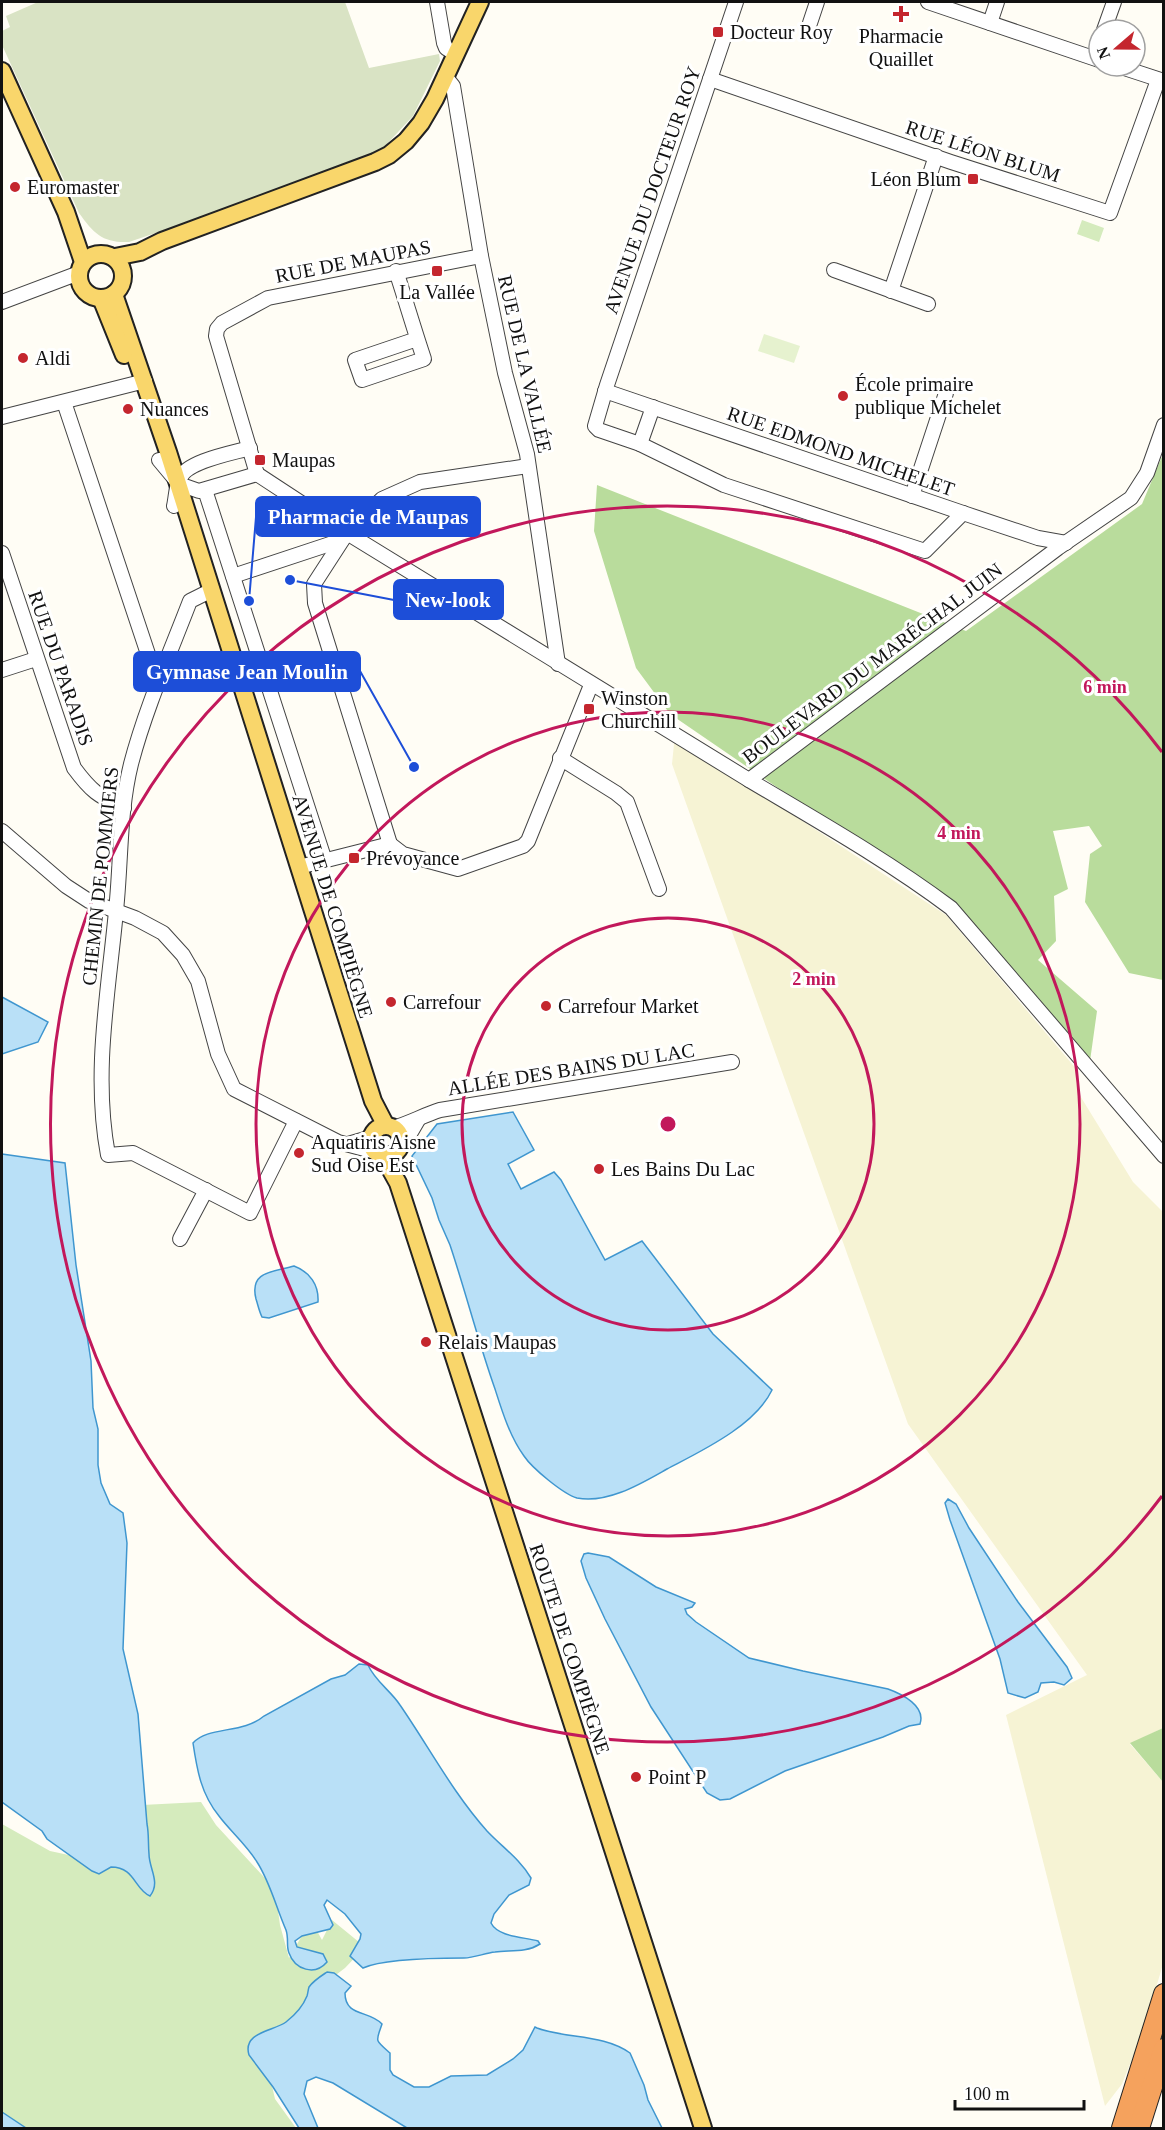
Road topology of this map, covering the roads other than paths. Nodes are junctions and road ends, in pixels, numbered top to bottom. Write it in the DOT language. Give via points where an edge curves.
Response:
graph roads {
  1 [pos="437,2"];
  2 [pos="480,2"];
  3 [pos="736,2"];
  4 [pos="817,2"];
  5 [pos="928,2"];
  6 [pos="997,2"];
  7 [pos="1114,2"];
  8 [pos="1108,18"];
  9 [pos="990,22"];
  10 [pos="810,23"];
  11 [pos="1087,51"];
  12 [pos="455,54"];
  13 [pos="2,71"];
  14 [pos="445,76"];
  15 [pos="710,79"];
  16 [pos="1161,81"];
  17 [pos="936,156"];
  18 [pos="140,252"];
  19 [pos="481,256"];
  20 [pos="115,257"];
  21 [pos="84,267"];
  22 [pos="834,270"];
  23 [pos="396,271"];
  24 [pos="124,273"];
  25 [pos="891,291"];
  26 [pos="107,296"];
  27 [pos="5,301"];
  28 [pos="928,304"];
  29 [pos="417,339"];
  30 [pos="140,383"];
  31 [pos="605,391"];
  32 [pos="946,393"];
  33 [pos="64,402"];
  34 [pos="653,407"];
  35 [pos="2,417"];
  36 [pos="1164,425"];
  37 [pos="640,444"];
  38 [pos="250,448"];
  39 [pos="164,456"];
  40 [pos="198,464"];
  41 [pos="528,466"];
  42 [pos="257,474"];
  43 [pos="178,484"];
  44 [pos="202,490"];
  45 [pos="912,496"];
  46 [pos="181,510"];
  47 [pos="963,513"];
  48 [pos="345,537"];
  49 [pos="1066,543"];
  50 [pos="2,553"];
  51 [pos="233,576"];
  52 [pos="207,593"];
  53 [pos="36,659"];
  54 [pos="558,664"];
  55 [pos="2,670"];
  56 [pos="158,684"];
  57 [pos="591,685"];
  58 [pos="560,758"];
  59 [pos="749,780"];
  60 [pos="124,808"];
  61 [pos="2,831"];
  62 [pos="390,844"];
  63 [pos="325,861"];
  64 [pos="299,867"];
  65 [pos="659,889"];
  66 [pos="116,910"];
  67 [pos="732,1062"];
  68 [pos="296,1121"];
  69 [pos="386,1140"];
  70 [pos="1164,1156"];
  71 [pos="398,1183"];
  72 [pos="206,1190"];
  73 [pos="180,1239"];
  74 [pos="1164,1994"];
  75 [pos="1164,2049"];
  76 [pos="703,2128"];
  77 [pos="1122,2128"];
  78 [pos="1139,2128"];
  1 -- 12 [label="street" via="444,43"];
  2 -- 12 [label="main road"];
  3 -- 15 [label="street, AVENUE DU DOCTEUR ROY"];
  4 -- 10 [label="street"];
  5 -- 9 [label="street"];
  6 -- 9 [label="street"];
  7 -- 8 [label="street"];
  9 -- 11 [label="street"];
  12 -- 14 [label="main road"];
  13 -- 21 [label="main road" via="66,212"];
  14 -- 18 [label="main road" via="421,123 389,155"];
  14 -- 19 [label="street, RUE DE LA VALLÉE" via="453,87"];
  15 -- 17 [label="street, RUE LÉON BLUM"];
  15 -- 31 [label="street, AVENUE DU DOCTEUR ROY"];
  16 -- 17 [label="street, RUE LÉON BLUM" via="1110,213"];
  17 -- 25 [label="street"];
  18 -- 20 [label="main road"];
  18 -- 24 [label="main road"];
  19 -- 23 [label="street, RUE DE MAUPAS"];
  19 -- 41 [label="street, RUE DE LA VALLÉE"];
  20 -- 21 [label="main road" via="102,253"];
  20 -- 24 [label="main road"];
  21 -- 26 [label="main road" via="87,293"];
  21 -- 27 [label="street"];
  22 -- 25 [label="street"];
  23 -- 29 [label="street"];
  23 -- 38 [label="street, RUE DE MAUPAS" via="268,298 217,329 217,342"];
  24 -- 26 [label="main road" via="120,288"];
  25 -- 28 [label="street"];
  26 -- 30 [label="main road, AVENUE DE COMPIÈGNE"];
  29 -- 29 [label="street" via="355,360 362,380 424,359"];
  30 -- 33 [label="street"];
  30 -- 39 [label="main road, AVENUE DE COMPIÈGNE"];
  31 -- 34 [label="street, RUE EDMOND MICHELET"];
  31 -- 37 [label="street, AVENUE DU DOCTEUR ROY" via="595,426"];
  32 -- 45 [label="street"];
  33 -- 35 [label="street"];
  33 -- 56 [label="street"];
  34 -- 37 [label="street"];
  34 -- 45 [label="street, RUE EDMOND MICHELET"];
  36 -- 49 [label="street, BOULEVARD DU MARÉCHAL JUIN" via="1147,473 1131,498"];
  37 -- 47 [label="street" via="724,485 925,551"];
  38 -- 40 [label="street"];
  38 -- 42 [label="street, RUE DE MAUPAS"];
  39 -- 40 [label="street"];
  39 -- 43 [label="main road, AVENUE DE COMPIÈGNE"];
  39 -- 46 [label="main road, AVENUE DE COMPIÈGNE"];
  40 -- 43 [label="street" via="185,471"];
  41 -- 48 [label="street" via="420,482 382,499"];
  41 -- 54 [label="street, RUE DE LA VALLÉE"];
  42 -- 44 [label="street"];
  42 -- 48 [label="street, BOULEVARD DU MARÉCHAL JUIN"];
  43 -- 44 [label="street"];
  43 -- 46 [label="main road, AVENUE DE COMPIÈGNE"];
  44 -- 46 [label="street"];
  44 -- 51 [label="street"];
  45 -- 47 [label="street, RUE EDMOND MICHELET"];
  46 -- 52 [label="main road, AVENUE DE COMPIÈGNE"];
  47 -- 49 [label="street, RUE EDMOND MICHELET" via="1038,538"];
  48 -- 51 [label="street"];
  48 -- 54 [label="street, BOULEVARD DU MARÉCHAL JUIN"];
  48 -- 62 [label="street" via="314,584 315,603"];
  49 -- 59 [label="street, BOULEVARD DU MARÉCHAL JUIN"];
  50 -- 53 [label="street, RUE DU PARADIS"];
  51 -- 63 [label="street"];
  52 -- 56 [label="street, CHEMIN DE POMMIERS" via="190,601"];
  52 -- 64 [label="main road, AVENUE DE COMPIÈGNE"];
  53 -- 55 [label="street"];
  53 -- 60 [label="street, RUE DU PARADIS" via="74,768 99,796"];
  54 -- 57 [label="street, BOULEVARD DU MARÉCHAL JUIN"];
  56 -- 60 [label="street, CHEMIN DE POMMIERS" via="131,764"];
  57 -- 58 [label="street"];
  57 -- 59 [label="street, BOULEVARD DU MARÉCHAL JUIN"];
  58 -- 62 [label="street" via="523,846 458,869 403,854"];
  58 -- 65 [label="street" via="627,802"];
  59 -- 70 [label="street" via="848,838 951,908"];
  60 -- 66 [label="street, CHEMIN DE POMMIERS"];
  61 -- 66 [label="street" via="66,886 89,901"];
  62 -- 63 [label="street"];
  63 -- 64 [label="street"];
  64 -- 69 [label="main road, AVENUE DE COMPIÈGNE"];
  66 -- 68 [label="street" via="163,933 183,955 198,981 218,1054 234,1089"];
  66 -- 72 [label="street, CHEMIN DE POMMIERS" via="102,1059 108,1155 133,1153"];
  67 -- 69 [label="street, ALLÉE DES BAINS DU LAC" via="440,1110 418,1120 411,1131"];
  68 -- 69 [label="street" via="338,1142"];
  68 -- 72 [label="street" via="250,1213"];
  69 -- 71 [label="main road, AVENUE DE COMPIÈGNE"];
  71 -- 76 [label="main road, ROUTE DE COMPIÈGNE"];
  72 -- 73 [label="street"];
  74 -- 77 [label="highway"];
  75 -- 78 [label="highway"];
}
